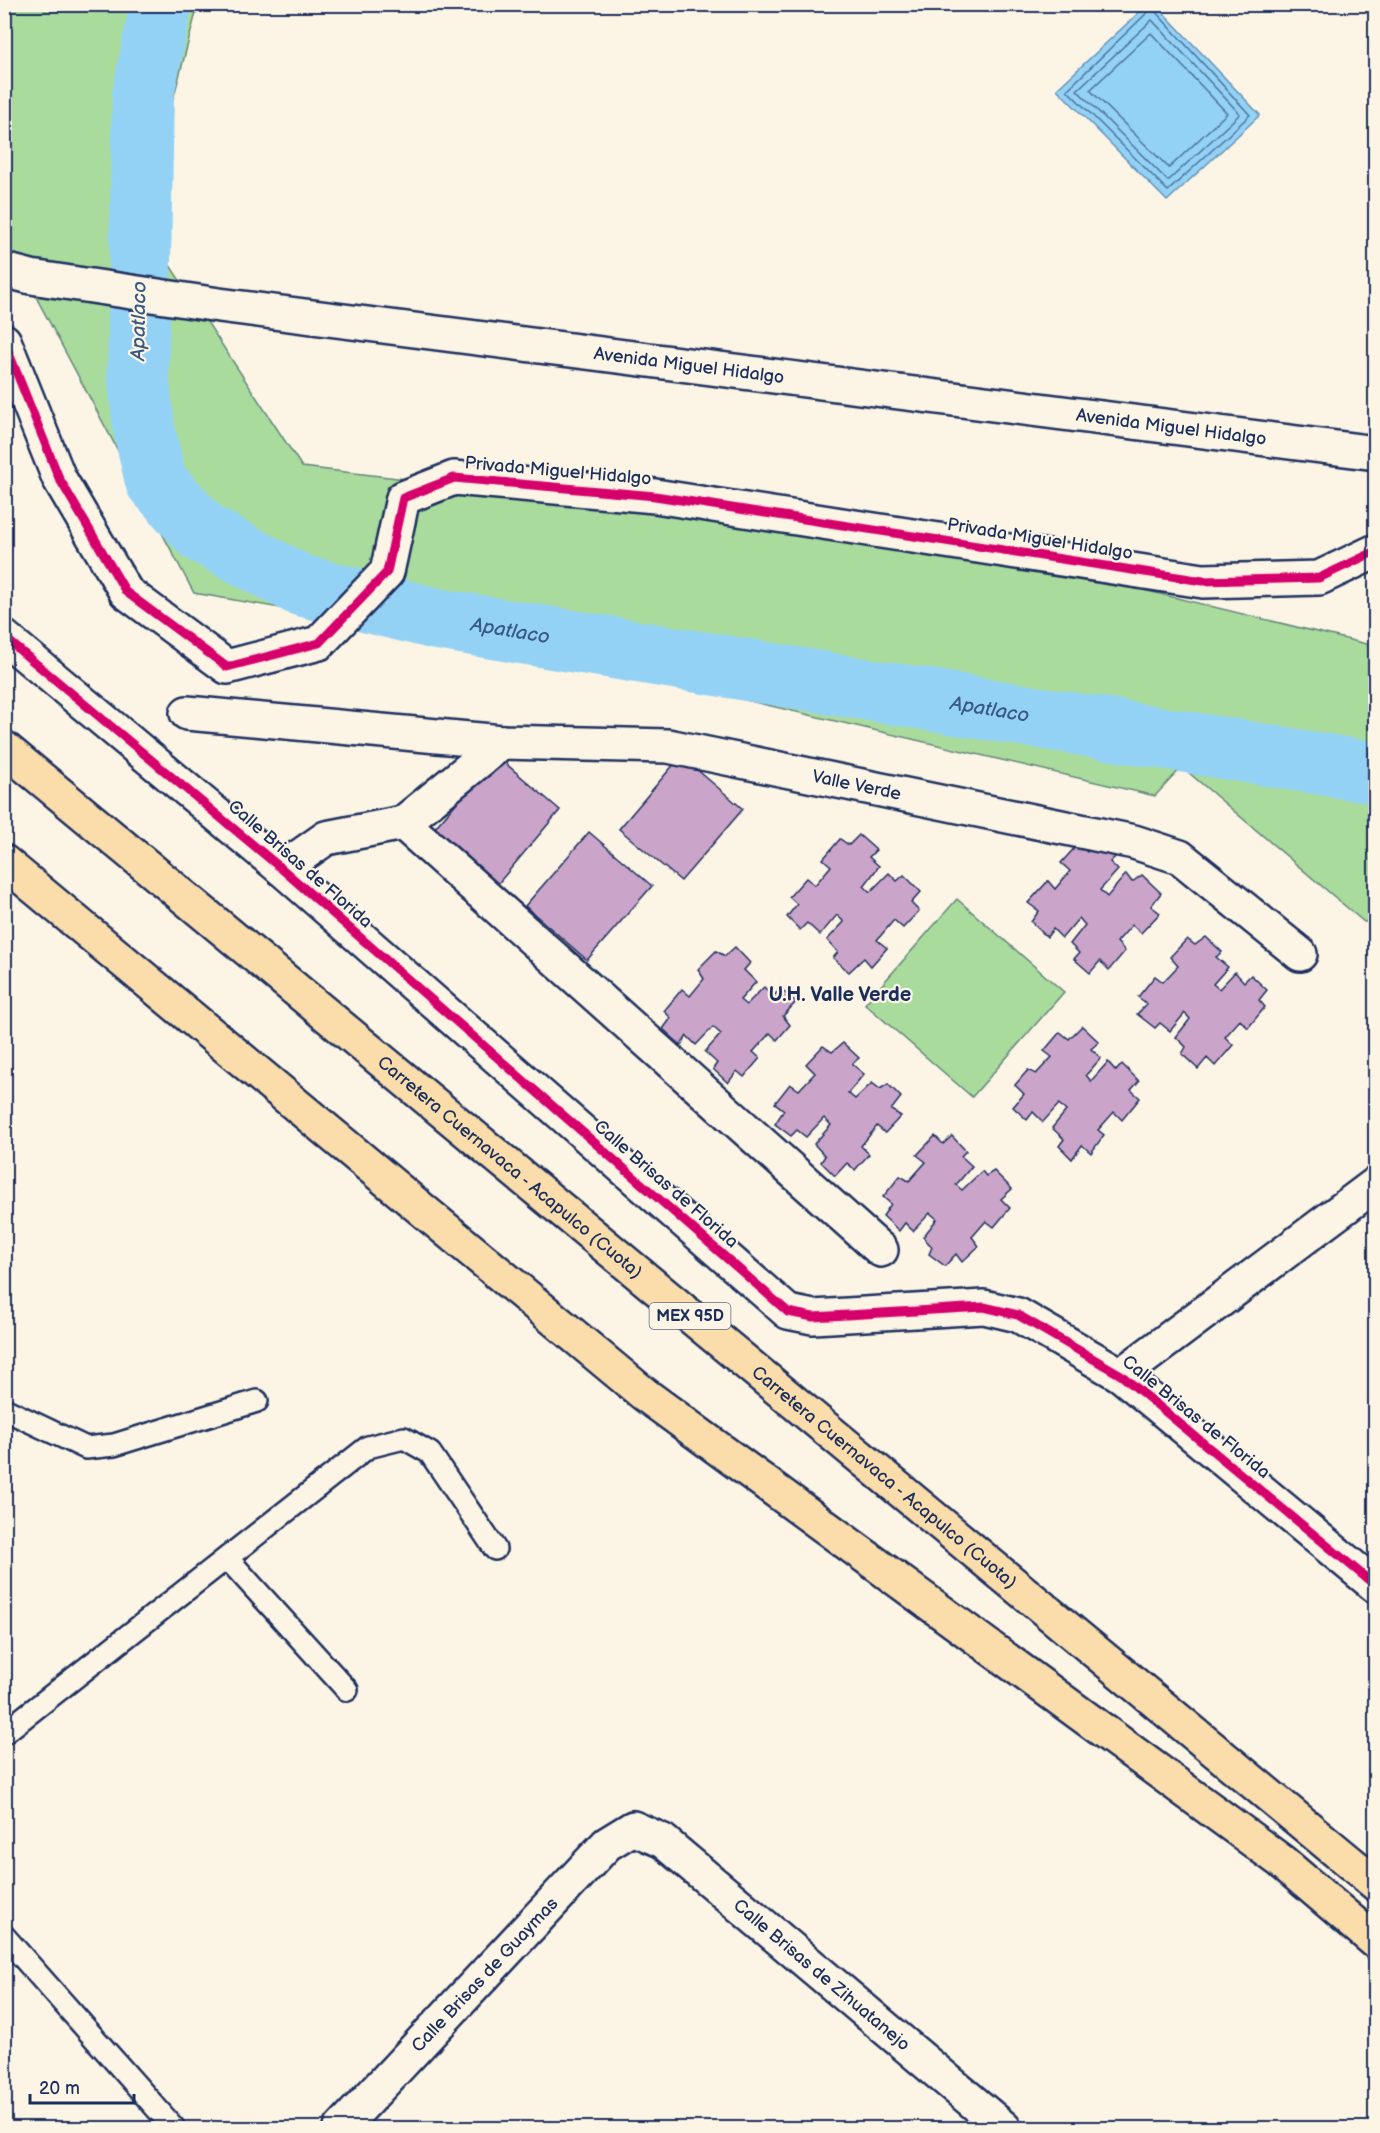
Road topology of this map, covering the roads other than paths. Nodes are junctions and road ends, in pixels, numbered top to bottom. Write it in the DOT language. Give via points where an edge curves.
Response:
graph roads {
  1 [pos="18,274"];
  2 [pos="4,341"];
  3 [pos="1376,453"];
  4 [pos="1376,551"];
  5 [pos="4,637"];
  6 [pos="187,713"];
  7 [pos="502,742"];
  8 [pos="4,748"];
  9 [pos="403,823"];
  10 [pos="4,862"];
  11 [pos="282,869"];
  12 [pos="1300,954"];
  13 [pos="1376,1184"];
  14 [pos="881,1250"];
  15 [pos="1121,1374"];
  16 [pos="257,1401"];
  17 [pos="4,1409"];
  18 [pos="495,1550"];
  19 [pos="227,1558"];
  20 [pos="1376,1586"];
  21 [pos="347,1690"];
  22 [pos="4,1732"];
  23 [pos="633,1828"];
  24 [pos="1281,1861"];
  25 [pos="1376,1884"];
  26 [pos="4,1936"];
  27 [pos="1376,1942"];
  28 [pos="1376,1955"];
  29 [pos="174,2128"];
  30 [pos="341,2128"];
  31 [pos="1004,2128"];
  1 -- 3 [label="street, Avenida Miguel Hidalgo" via="219,305"];
  2 -- 4 [label="street, Privada Miguel Hidalgo" via="59,477 126,592 227,667 319,643 387,572 403,498 454,478 655,496 1203,580 1319,578"];
  5 -- 11 [label="street, Calle Brisas de Florida"];
  6 -- 7 [label="street, Valle Verde"];
  7 -- 9 [label="street"];
  7 -- 12 [label="street, Valle Verde" via="668,746 1134,842 1180,857"];
  8 -- 25 [label="highway, Carretera Cuernavaca - Acapulco (Cuota) / MEX 95D"];
  9 -- 11 [label="street" via="326,838"];
  9 -- 14 [label="street"];
  10 -- 24 [label="highway" via="645,1394"];
  11 -- 15 [label="street, Calle Brisas de Florida" via="788,1312 813,1317 984,1307 1018,1315"];
  13 -- 15 [label="street, Calle Brisas de Florida"];
  15 -- 20 [label="street, Calle Brisas de Florida"];
  16 -- 17 [label="lane" via="114,1446 86,1448"];
  18 -- 19 [label="lane" via="430,1453 404,1438 368,1447"];
  19 -- 21 [label="lane"];
  19 -- 22 [label="lane"];
  23 -- 30 [label="street, Calle Brisas de Guaymas" via="607,1844"];
  23 -- 31 [label="street, Calle Brisas de Zihuatanejo" via="663,1841"];
  24 -- 27 [label="highway"];
  24 -- 28 [label="highway"];
  26 -- 29 [label="lane"];
}
